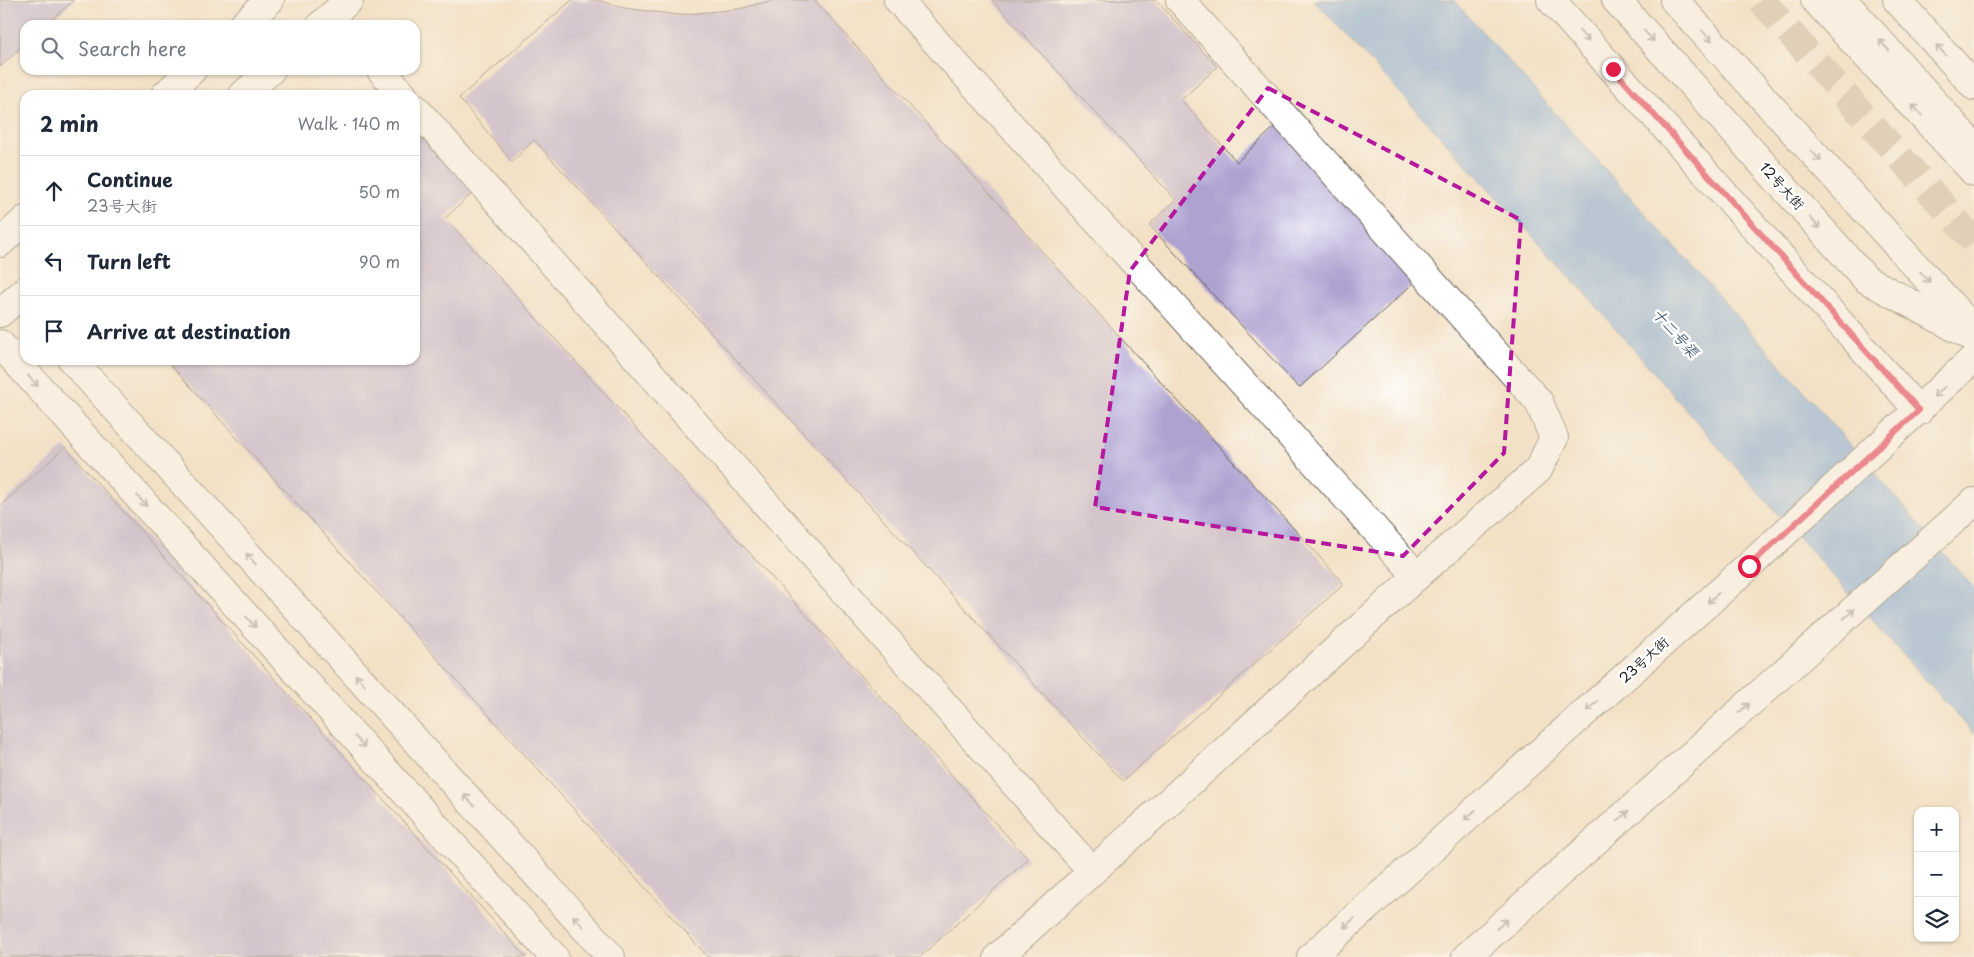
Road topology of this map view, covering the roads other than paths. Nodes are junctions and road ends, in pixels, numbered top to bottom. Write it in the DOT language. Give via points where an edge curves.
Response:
graph roads {
  1 [pos="270,0"];
  2 [pos="898,0"];
  3 [pos="1180,0"];
  4 [pos="1551,0"];
  5 [pos="1616,0"];
  6 [pos="1674,0"];
  7 [pos="1815,0"];
  8 [pos="1843,0"];
  9 [pos="1897,0"];
  10 [pos="248,20"];
  11 [pos="187,75"];
  12 [pos="265,75"];
  13 [pos="385,75"];
  14 [pos="1974,86"];
  15 [pos="170,90"];
  16 [pos="249,90"];
  17 [pos="399,90"];
  18 [pos="420,114"];
  19 [pos="1974,147"];
  20 [pos="1974,172"];
  21 [pos="20,225"];
  22 [pos="0,243"];
  23 [pos="1974,330"];
  24 [pos="1974,338"];
  25 [pos="0,344"];
  26 [pos="1974,358"];
  27 [pos="77,365"];
  28 [pos="1919,410"];
  29 [pos="1974,502"];
  30 [pos="1417,576"];
  31 [pos="1092,871"];
  32 [pos="554,957"];
  33 [pos="611,957"];
  34 [pos="998,957"];
  35 [pos="1311,957"];
  36 [pos="1466,957"];
  1 -- 10 [label="main road"];
  2 -- 30 [label="main road"];
  3 -- 30 [label="main road" via="1539,402 1554,438 1538,470"];
  4 -- 28 [label="main road, one-way"];
  5 -- 24 [label="main road, 12号大街, one-way" via="1866,279"];
  6 -- 23 [label="main road, one-way"];
  20 -- 7 [label="main road, one-way"];
  19 -- 8 [label="main road, one-way"];
  14 -- 9 [label="main road, one-way"];
  11 -- 15 [label="main road"];
  12 -- 16 [label="main road"];
  13 -- 17 [label="main road"];
  18 -- 31 [label="main road"];
  21 -- 22 [label="main road"];
  25 -- 32 [label="main road, one-way"];
  26 -- 28 [label="main road, 23号大街, one-way"];
  33 -- 27 [label="main road, one-way"];
  28 -- 35 [label="main road, 23号大街, one-way"];
  36 -- 29 [label="main road, one-way"];
  30 -- 31 [label="main road"];
  31 -- 34 [label="main road"];
}
